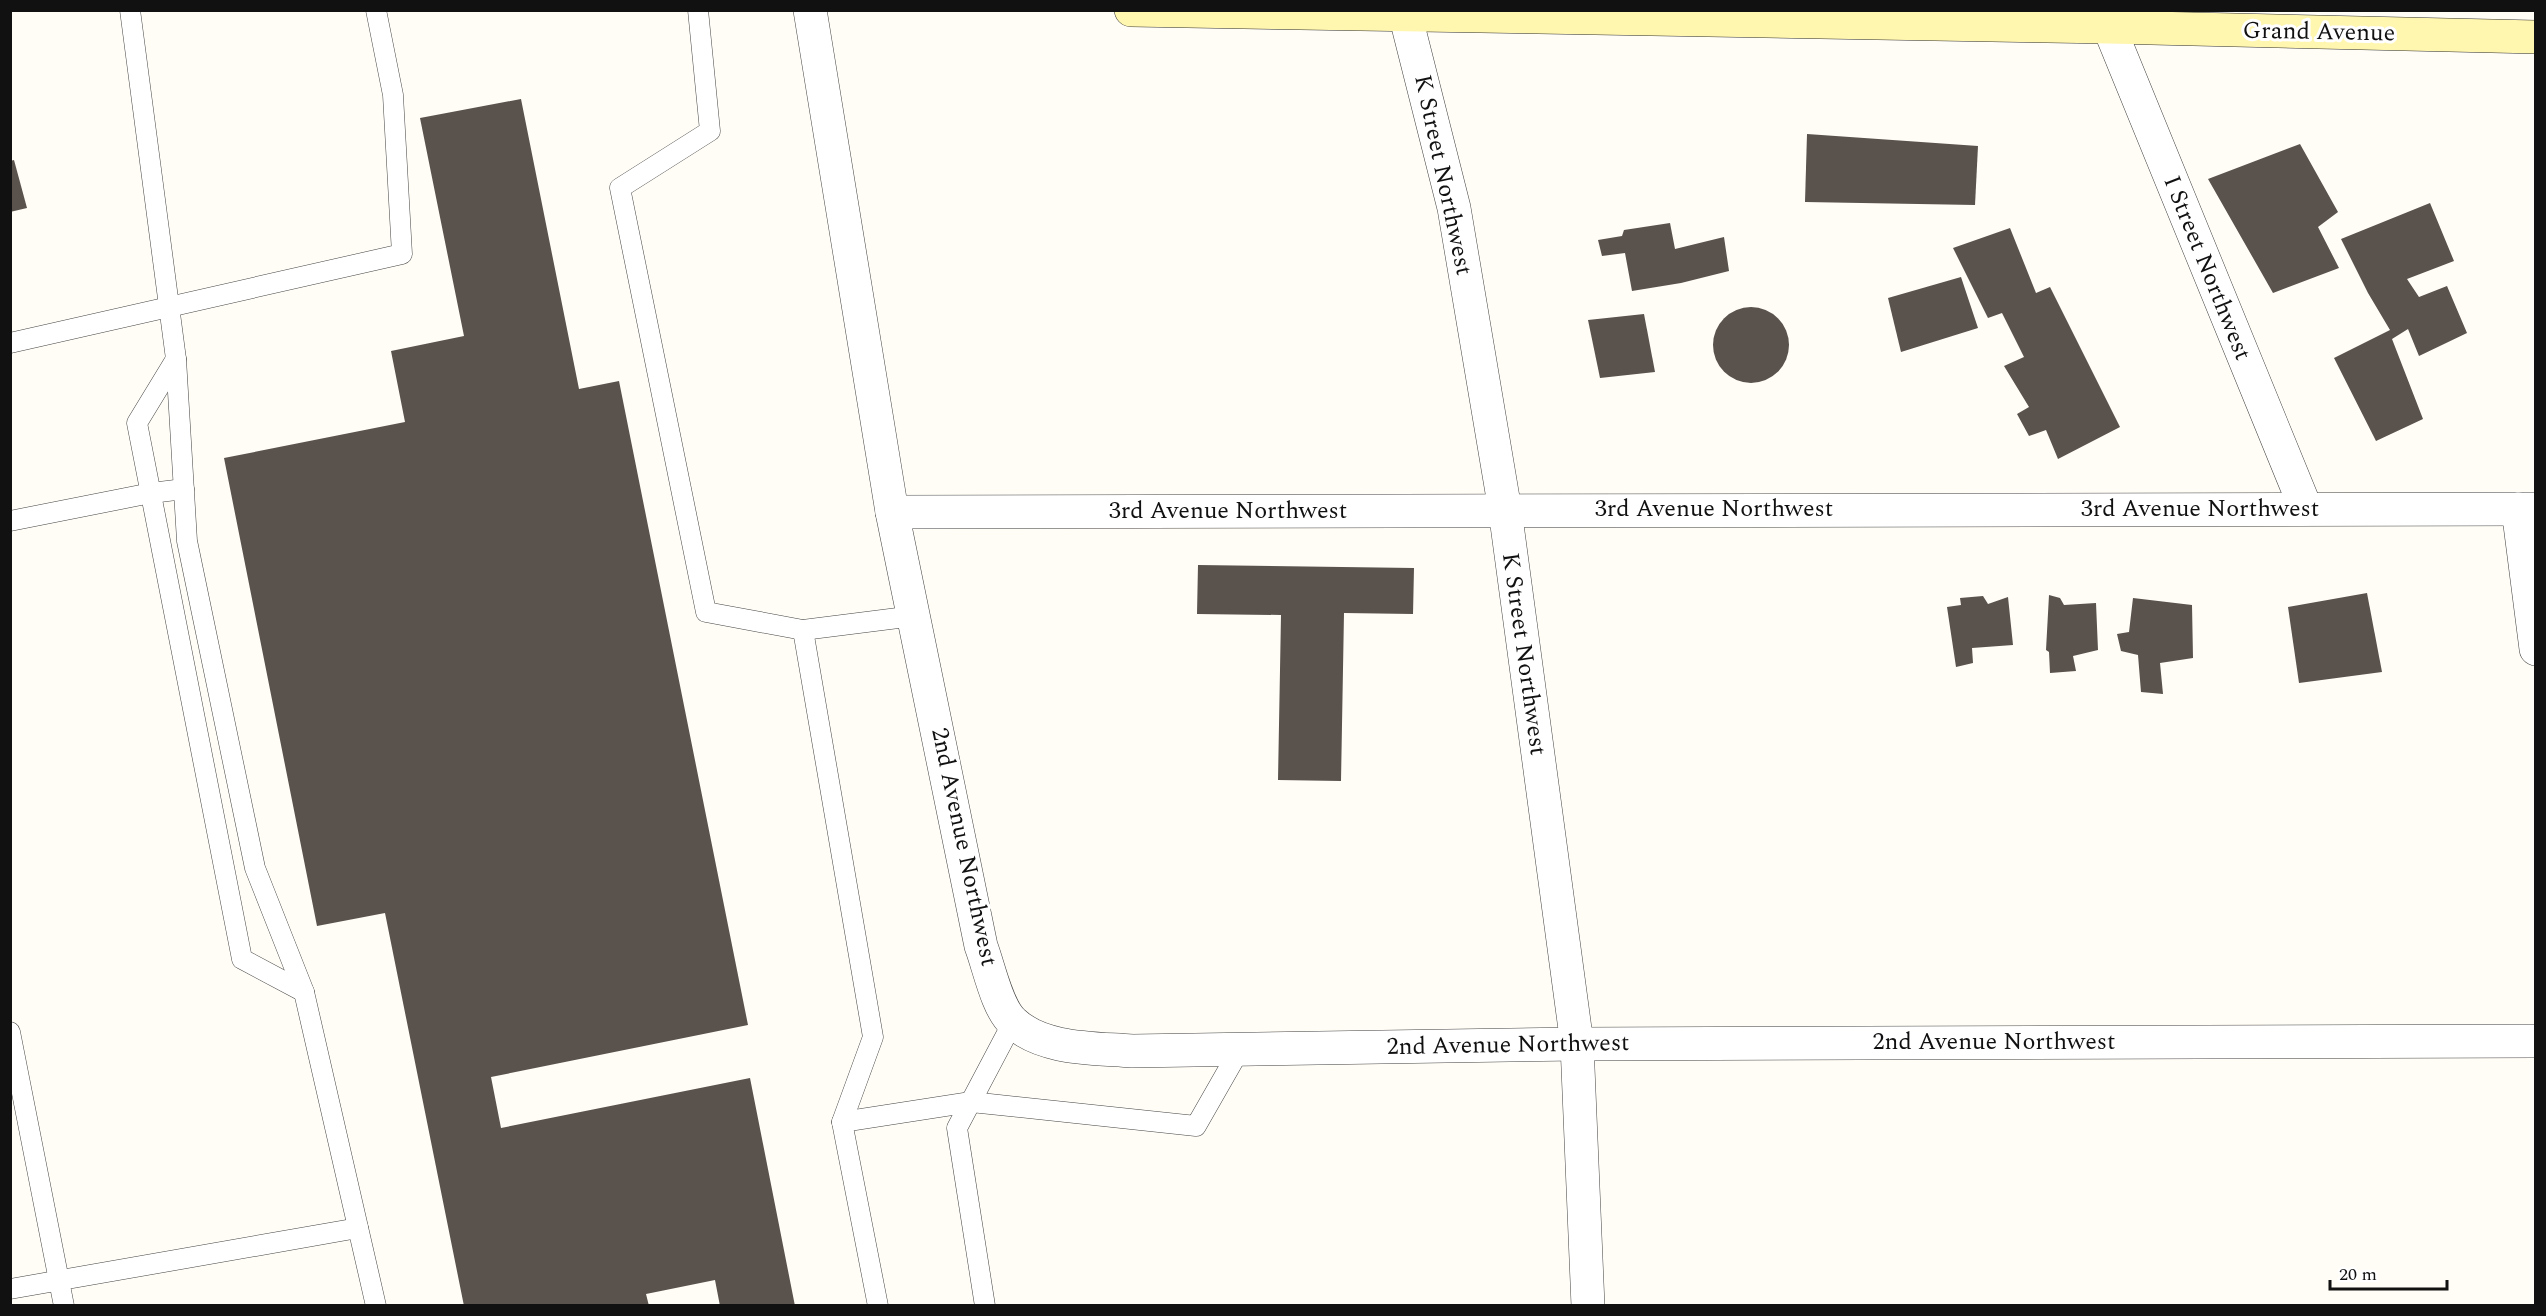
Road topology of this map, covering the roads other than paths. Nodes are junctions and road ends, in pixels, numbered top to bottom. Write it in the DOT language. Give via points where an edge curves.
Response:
graph roads {
  1 [pos="130,10"];
  2 [pos="376,10"];
  3 [pos="698,10"];
  4 [pos="810,10"];
  5 [pos="1131,10"];
  6 [pos="1405,13"];
  7 [pos="2068,19"];
  8 [pos="2109,27"];
  9 [pos="2535,37"];
  10 [pos="170,308"];
  11 [pos="10,343"];
  12 [pos="177,359"];
  13 [pos="184,489"];
  14 [pos="151,493"];
  15 [pos="2306,509"];
  16 [pos="2527,509"];
  17 [pos="1505,510"];
  18 [pos="892,512"];
  19 [pos="10,521"];
  20 [pos="914,616"];
  21 [pos="803,630"];
  22 [pos="2535,648"];
  23 [pos="304,992"];
  24 [pos="1013,1022"];
  25 [pos="10,1032"];
  26 [pos="2535,1041"];
  27 [pos="1577,1044"];
  28 [pos="1240,1049"];
  29 [pos="971,1102"];
  30 [pos="842,1122"];
  31 [pos="358,1228"];
  32 [pos="58,1281"];
  33 [pos="10,1289"];
  34 [pos="64,1305"];
  35 [pos="375,1305"];
  36 [pos="878,1305"];
  37 [pos="985,1305"];
  38 [pos="1588,1305"];
  1 -- 10 [label="lane"];
  2 -- 10 [label="lane" via="393,96 402,254"];
  3 -- 21 [label="lane" via="710,131 620,189 706,612"];
  4 -- 18 [label="street, 2nd Avenue Northwest"];
  5 -- 6 [label="street, Grand Avenue"];
  6 -- 7 [label="street, Grand Avenue"];
  6 -- 17 [label="street, K Street Northwest" via="1454,208"];
  7 -- 8 [label="street, Grand Avenue"];
  8 -- 9 [label="street, Grand Avenue"];
  8 -- 15 [label="street, I Street Northwest"];
  10 -- 11 [label="lane"];
  10 -- 12 [label="lane"];
  12 -- 13 [label="lane"];
  12 -- 14 [label="lane" via="137,423"];
  13 -- 14 [label="lane"];
  13 -- 23 [label="lane" via="187,542 255,868"];
  14 -- 19 [label="lane"];
  14 -- 23 [label="lane" via="242,959"];
  15 -- 16 [label="street, 3rd Avenue Northwest"];
  15 -- 17 [label="street, 3rd Avenue Northwest"];
  16 -- 22 [label="street"];
  17 -- 18 [label="street, 3rd Avenue Northwest"];
  17 -- 27 [label="street, K Street Northwest"];
  18 -- 20 [label="street, 2nd Avenue Northwest"];
  20 -- 21 [label="lane"];
  20 -- 24 [label="street, 2nd Avenue Northwest" via="981,946 1002,1006"];
  21 -- 30 [label="lane" via="873,1037"];
  23 -- 31 [label="lane"];
  24 -- 28 [label="street, 2nd Avenue Northwest" via="1061,1046 1132,1052"];
  24 -- 29 [label="lane"];
  25 -- 32 [label="lane"];
  26 -- 27 [label="street, 2nd Avenue Northwest"];
  27 -- 28 [label="street, 2nd Avenue Northwest"];
  27 -- 38 [label="street, K Street Northwest"];
  28 -- 29 [label="lane" via="1196,1126"];
  29 -- 30 [label="lane"];
  29 -- 37 [label="lane" via="957,1128"];
  30 -- 36 [label="lane"];
  31 -- 32 [label="lane"];
  31 -- 35 [label="lane"];
  32 -- 33 [label="lane"];
  32 -- 34 [label="lane"];
}
